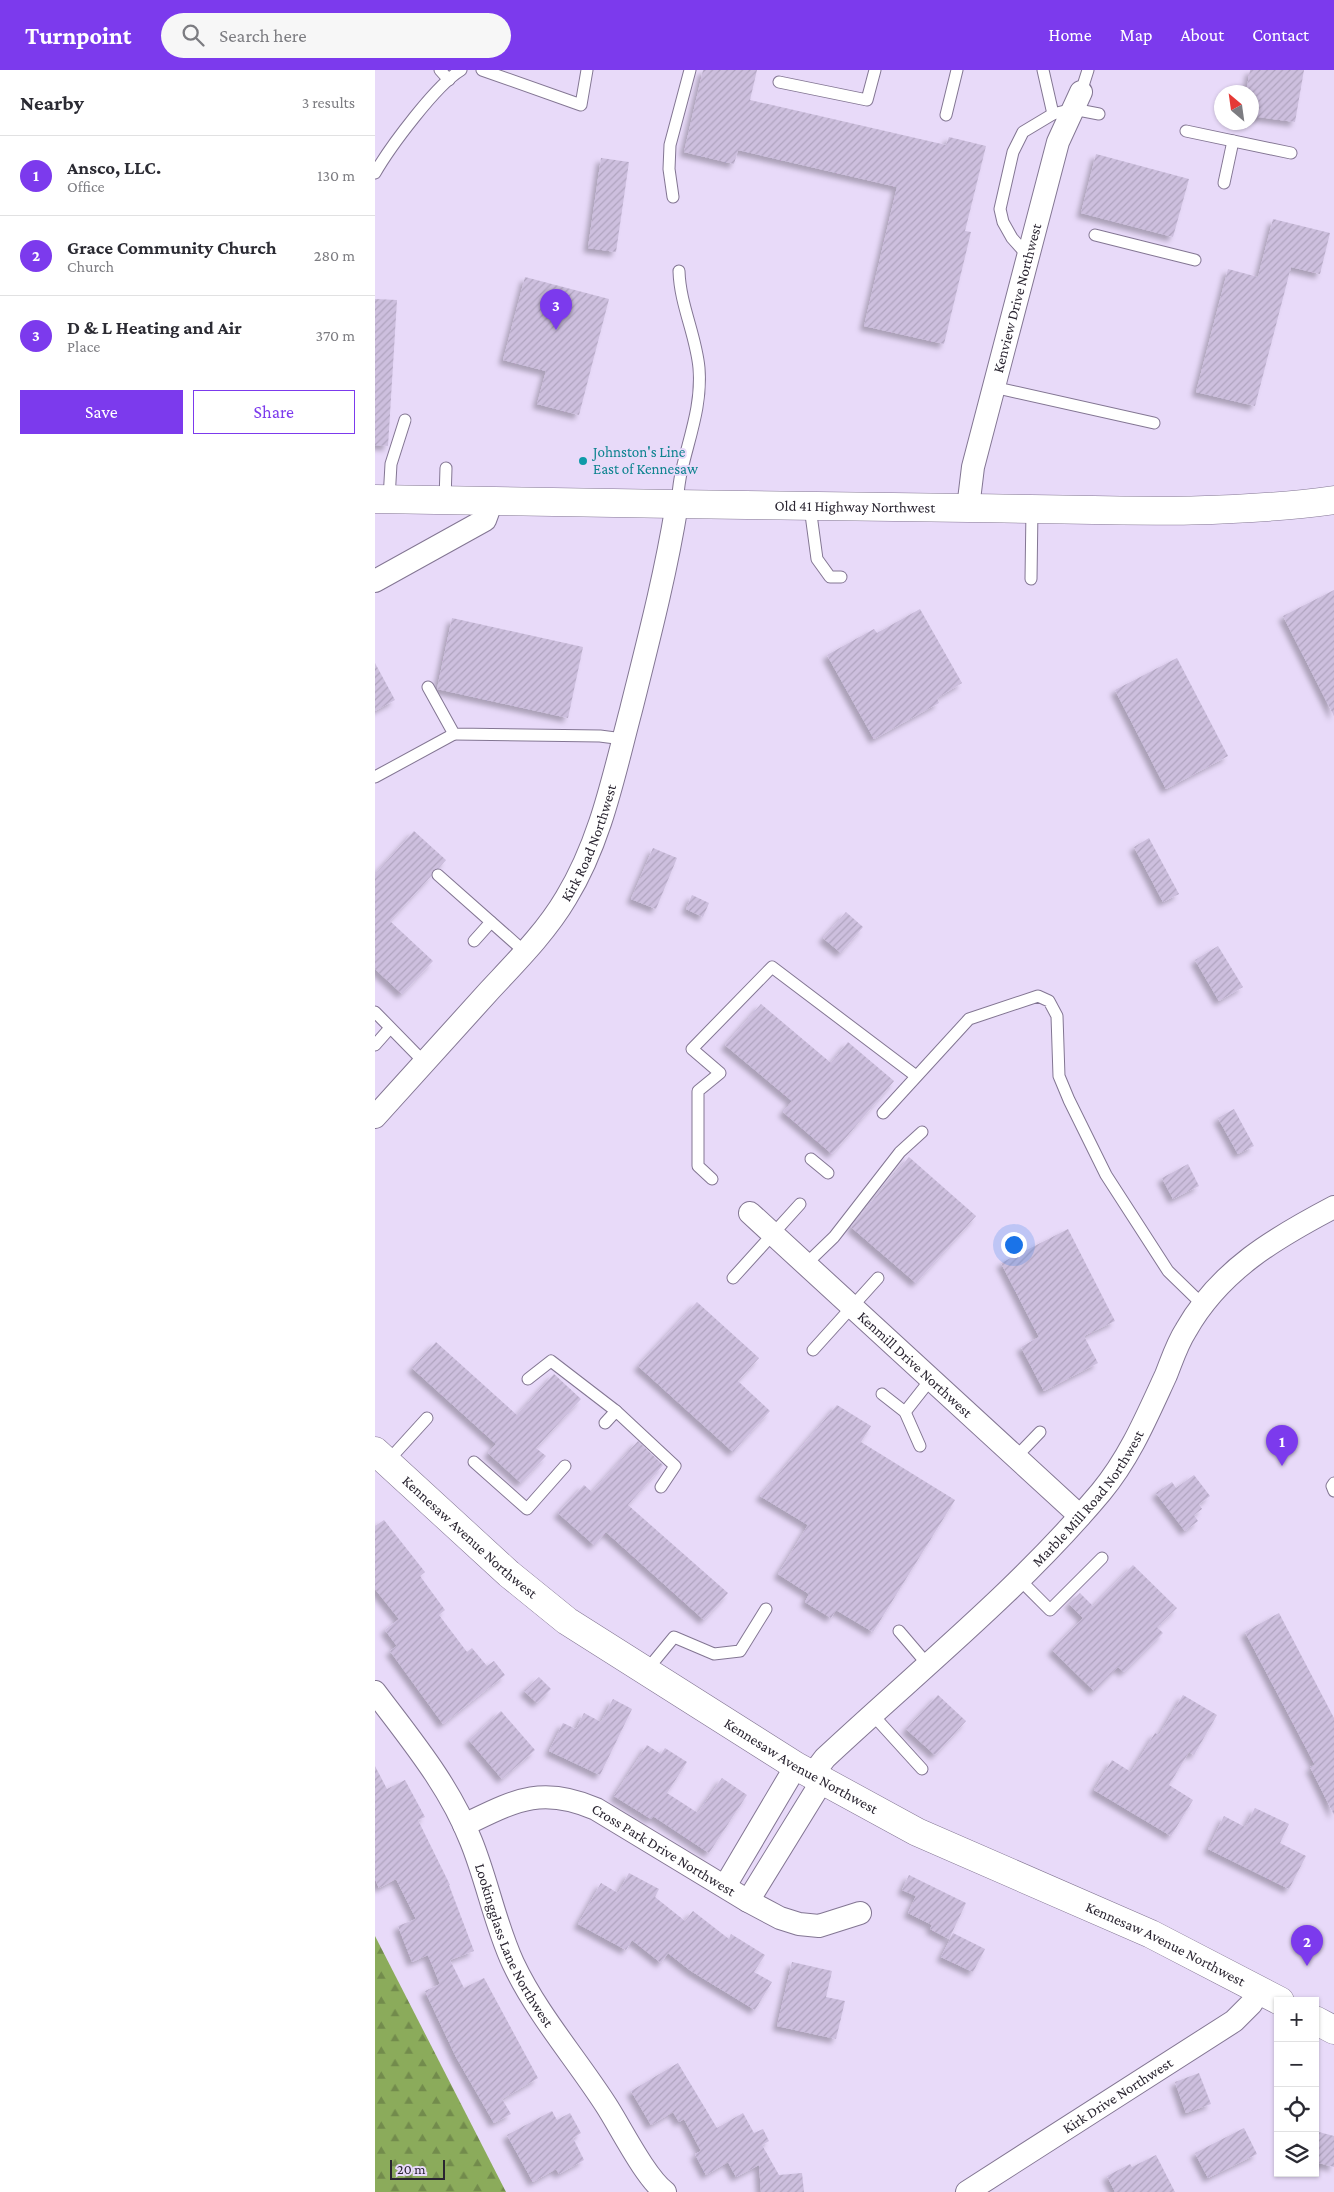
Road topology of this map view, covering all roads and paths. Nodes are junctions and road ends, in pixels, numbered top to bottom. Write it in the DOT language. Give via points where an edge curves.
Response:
graph roads {
  1 [pos="440,70"];
  2 [pos="461,70"];
  3 [pos="482,70"];
  4 [pos="587,70"];
  5 [pos="690,70"];
  6 [pos="875,70"];
  7 [pos="957,70"];
  8 [pos="1043,70"];
  9 [pos="1088,70"];
  10 [pos="449,80"];
  11 [pos="779,82"];
  12 [pos="1069,105"];
  13 [pos="1099,114"];
  14 [pos="946,115"];
  15 [pos="1186,131"];
  16 [pos="1233,141"];
  17 [pos="1291,153"];
  18 [pos="375,173"];
  19 [pos="1224,183"];
  20 [pos="673,197"];
  21 [pos="1095,234"];
  22 [pos="1028,256"];
  23 [pos="1195,260"];
  24 [pos="679,271"];
  25 [pos="993,387"];
  26 [pos="405,420"];
  27 [pos="1153,423"];
  28 [pos="446,468"];
  29 [pos="382,499"];
  30 [pos="445,500"];
  31 [pos="1334,500"];
  32 [pos="492,501"];
  33 [pos="677,504"];
  34 [pos="810,507"];
  35 [pos="967,508"];
  36 [pos="1032,509"];
  37 [pos="841,577"];
  38 [pos="1031,579"];
  39 [pos="375,581"];
  40 [pos="428,687"];
  41 [pos="454,734"];
  42 [pos="623,740"];
  43 [pos="375,777"];
  44 [pos="438,874"];
  45 [pos="491,922"];
  46 [pos="474,940"];
  47 [pos="525,952"];
  48 [pos="375,1012"];
  49 [pos="390,1028"];
  50 [pos="375,1045"];
  51 [pos="424,1062"];
  52 [pos="916,1076"];
  53 [pos="883,1113"];
  54 [pos="375,1117"];
  55 [pos="922,1132"];
  56 [pos="811,1159"];
  57 [pos="828,1173"];
  58 [pos="712,1179"];
  59 [pos="800,1204"];
  60 [pos="1334,1207"];
  61 [pos="750,1213"];
  62 [pos="773,1234"];
  63 [pos="806,1264"];
  64 [pos="733,1278"];
  65 [pos="878,1278"];
  66 [pos="1203,1305"];
  67 [pos="852,1307"];
  68 [pos="813,1350"];
  69 [pos="527,1379"];
  70 [pos="931,1379"];
  71 [pos="882,1394"];
  72 [pos="616,1411"];
  73 [pos="905,1412"];
  74 [pos="427,1418"];
  75 [pos="605,1423"];
  76 [pos="1041,1432"];
  77 [pos="920,1446"];
  78 [pos="381,1457"];
  79 [pos="1016,1458"];
  80 [pos="474,1462"];
  81 [pos="565,1466"];
  82 [pos="1334,1483"];
  83 [pos="661,1487"];
  84 [pos="1334,1491"];
  85 [pos="1080,1516"];
  86 [pos="1102,1558"];
  87 [pos="1019,1579"];
  88 [pos="766,1609"];
  89 [pos="899,1631"];
  90 [pos="927,1665"];
  91 [pos="646,1671"];
  92 [pos="375,1692"];
  93 [pos="872,1714"];
  94 [pos="922,1769"];
  95 [pos="810,1774"];
  96 [pos="464,1825"];
  97 [pos="725,1886"];
  98 [pos="748,1901"];
  99 [pos="860,1913"];
  100 [pos="1270,1996"];
  101 [pos="1319,2022"];
  102 [pos="1334,2030"];
  103 [pos="665,2192"];
  104 [pos="967,2192"];
  1 -- 10 [label="lane"];
  2 -- 10 [label="lane"];
  3 -- 4 [label="lane" via="581,104"];
  5 -- 20 [label="lane" via="670,145"];
  6 -- 11 [label="lane" via="867,100"];
  7 -- 14 [label="lane"];
  8 -- 12 [label="lane"];
  9 -- 12 [label="lane"];
  10 -- 18 [label="lane" via="383,158"];
  12 -- 13 [label="lane"];
  12 -- 22 [label="street, Kenview Drive Northwest"];
  12 -- 22 [label="lane" via="1023,132 1013,152 1000,209 1012,238"];
  15 -- 16 [label="lane"];
  16 -- 17 [label="lane"];
  16 -- 19 [label="lane"];
  21 -- 23 [label="lane"];
  22 -- 25 [label="street, Kenview Drive Northwest"];
  24 -- 33 [label="lane" via="683,306 697,352 700,389"];
  25 -- 27 [label="lane"];
  25 -- 35 [label="street, Kenview Drive Northwest" via="973,467"];
  26 -- 29 [label="lane"];
  28 -- 30 [label="lane"];
  29 -- 30 [label="street, Old 41 Highway Northwest"];
  30 -- 32 [label="street, Old 41 Highway Northwest"];
  31 -- 36 [label="street, Old 41 Highway Northwest" via="1249,508"];
  32 -- 33 [label="street, Old 41 Highway Northwest"];
  32 -- 39 [label="street" via="485,520"];
  33 -- 34 [label="street, Old 41 Highway Northwest"];
  33 -- 42 [label="street, Kirk Road Northwest"];
  34 -- 35 [label="street, Old 41 Highway Northwest"];
  34 -- 37 [label="lane" via="817,559 830,577"];
  35 -- 36 [label="street, Old 41 Highway Northwest"];
  36 -- 38 [label="lane"];
  40 -- 41 [label="lane"];
  41 -- 42 [label="lane" via="600,736"];
  41 -- 43 [label="lane"];
  42 -- 47 [label="street, Kirk Road Northwest" via="604,810 585,863 566,899"];
  44 -- 45 [label="lane"];
  45 -- 46 [label="lane"];
  45 -- 47 [label="lane"];
  47 -- 51 [label="street, Kirk Road Northwest"];
  48 -- 49 [label="lane"];
  49 -- 50 [label="lane"];
  49 -- 51 [label="lane"];
  51 -- 54 [label="street, Kirk Road Northwest"];
  52 -- 53 [label="lane"];
  52 -- 58 [label="lane" via="772,967 692,1049 720,1073 698,1091 697,1166"];
  52 -- 66 [label="lane" via="969,1019 1038,996 1049,1001 1057,1016 1059,1076 1073,1109 1107,1175 1169,1271"];
  55 -- 63 [label="lane" via="901,1152 834,1237"];
  56 -- 57 [label="lane"];
  59 -- 62 [label="lane"];
  60 -- 66 [label="street, Marble Mill Road Northwest" via="1259,1250"];
  61 -- 62 [label="street, Kenmill Drive Northwest"];
  62 -- 63 [label="street, Kenmill Drive Northwest"];
  62 -- 64 [label="lane"];
  63 -- 67 [label="street, Kenmill Drive Northwest"];
  65 -- 67 [label="lane"];
  66 -- 85 [label="street, Marble Mill Road Northwest" via="1177,1347 1121,1467"];
  67 -- 68 [label="lane"];
  67 -- 70 [label="street, Kenmill Drive Northwest"];
  69 -- 72 [label="lane" via="551,1361"];
  70 -- 73 [label="lane"];
  70 -- 79 [label="street, Kenmill Drive Northwest"];
  71 -- 73 [label="lane"];
  72 -- 75 [label="lane"];
  72 -- 83 [label="lane" via="675,1466"];
  73 -- 77 [label="lane"];
  74 -- 78 [label="lane"];
  76 -- 79 [label="lane"];
  78 -- 91 [label="street, Kennesaw Avenue Northwest" via="509,1574 567,1620"];
  79 -- 85 [label="street, Kenmill Drive Northwest"];
  80 -- 81 [label="lane" via="527,1509"];
  82 -- 84 [label="lane"];
  85 -- 87 [label="street, Marble Mill Road Northwest"];
  86 -- 87 [label="lane" via="1050,1610"];
  87 -- 90 [label="street, Marble Mill Road Northwest"];
  88 -- 91 [label="lane" via="740,1651 715,1654 674,1637"];
  89 -- 90 [label="lane"];
  90 -- 93 [label="street, Marble Mill Road Northwest"];
  91 -- 95 [label="street, Kennesaw Avenue Northwest"];
  92 -- 96 [label="street, Lookingglass Lane Northwest" via="432,1767"];
  93 -- 94 [label="lane"];
  93 -- 95 [label="street, Marble Mill Road Northwest"];
  95 -- 97 [label="street"];
  95 -- 98 [label="street"];
  95 -- 100 [label="street, Kennesaw Avenue Northwest" via="917,1832 1151,1934"];
  96 -- 97 [label="street, Cross Park Drive Northwest" via="520,1800 553,1797 570,1800 596,1809"];
  96 -- 103 [label="street, Lookingglass Lane Northwest" via="502,1936 527,1990 595,2088 651,2177"];
  97 -- 98 [label="street, Cross Park Drive Northwest"];
  98 -- 99 [label="street, Cross Park Drive Northwest" via="799,1924 819,1926"];
  100 -- 104 [label="street, Kirk Drive Northwest" via="1251,2004 1234,2021"];
  101 -- 102 [label="street"];
}
